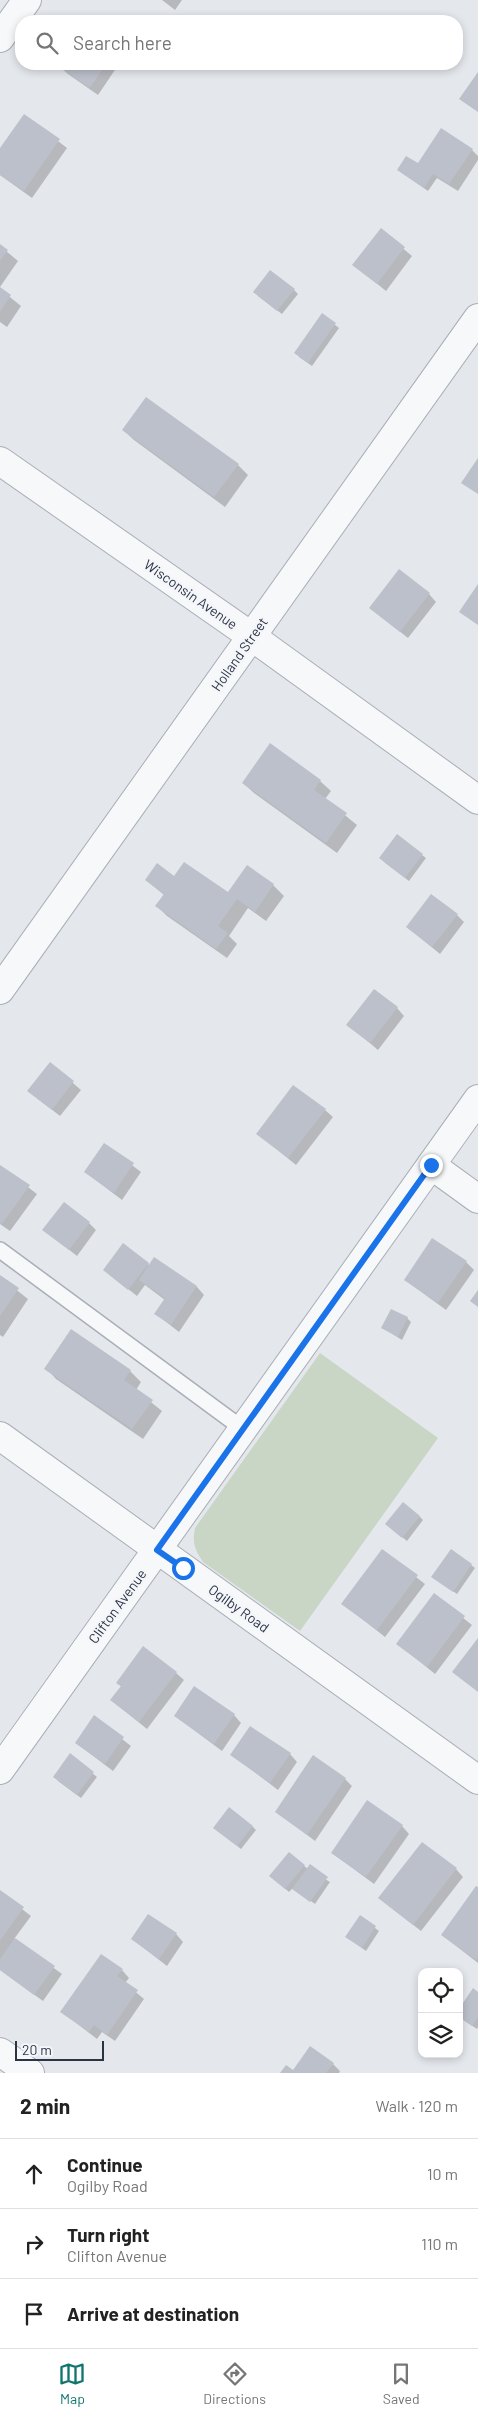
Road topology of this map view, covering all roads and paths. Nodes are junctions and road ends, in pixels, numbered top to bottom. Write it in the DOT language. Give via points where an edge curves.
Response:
graph roads {
  1 [pos="26,0"];
  2 [pos="16,15"];
  3 [pos="15,16"];
  4 [pos="0,38"];
  5 [pos="478,318"];
  6 [pos="0,461"];
  7 [pos="251,636"];
  8 [pos="478,800"];
  9 [pos="0,990"];
  10 [pos="478,1099"];
  11 [pos="431,1165"];
  12 [pos="478,1199"];
  13 [pos="0,1250"];
  14 [pos="243,1429"];
  15 [pos="0,1436"];
  16 [pos="157,1550"];
  17 [pos="0,1770"];
  18 [pos="478,1780"];
  19 [pos="0,2052"];
  20 [pos="30,2073"];
  1 -- 2 [label="street"];
  3 -- 4 [label="street"];
  5 -- 7 [label="street, Holland Street"];
  6 -- 7 [label="street, Wisconsin Avenue"];
  7 -- 8 [label="street, Wisconsin Avenue"];
  7 -- 9 [label="street, Holland Street"];
  10 -- 11 [label="street, Clifton Avenue"];
  11 -- 12 [label="street"];
  11 -- 14 [label="street, Clifton Avenue"];
  13 -- 14 [label="lane"];
  14 -- 16 [label="street, Clifton Avenue"];
  15 -- 16 [label="street, Ogilby Road"];
  16 -- 17 [label="street, Clifton Avenue"];
  16 -- 18 [label="street, Ogilby Road"];
  19 -- 20 [label="street"];
}
